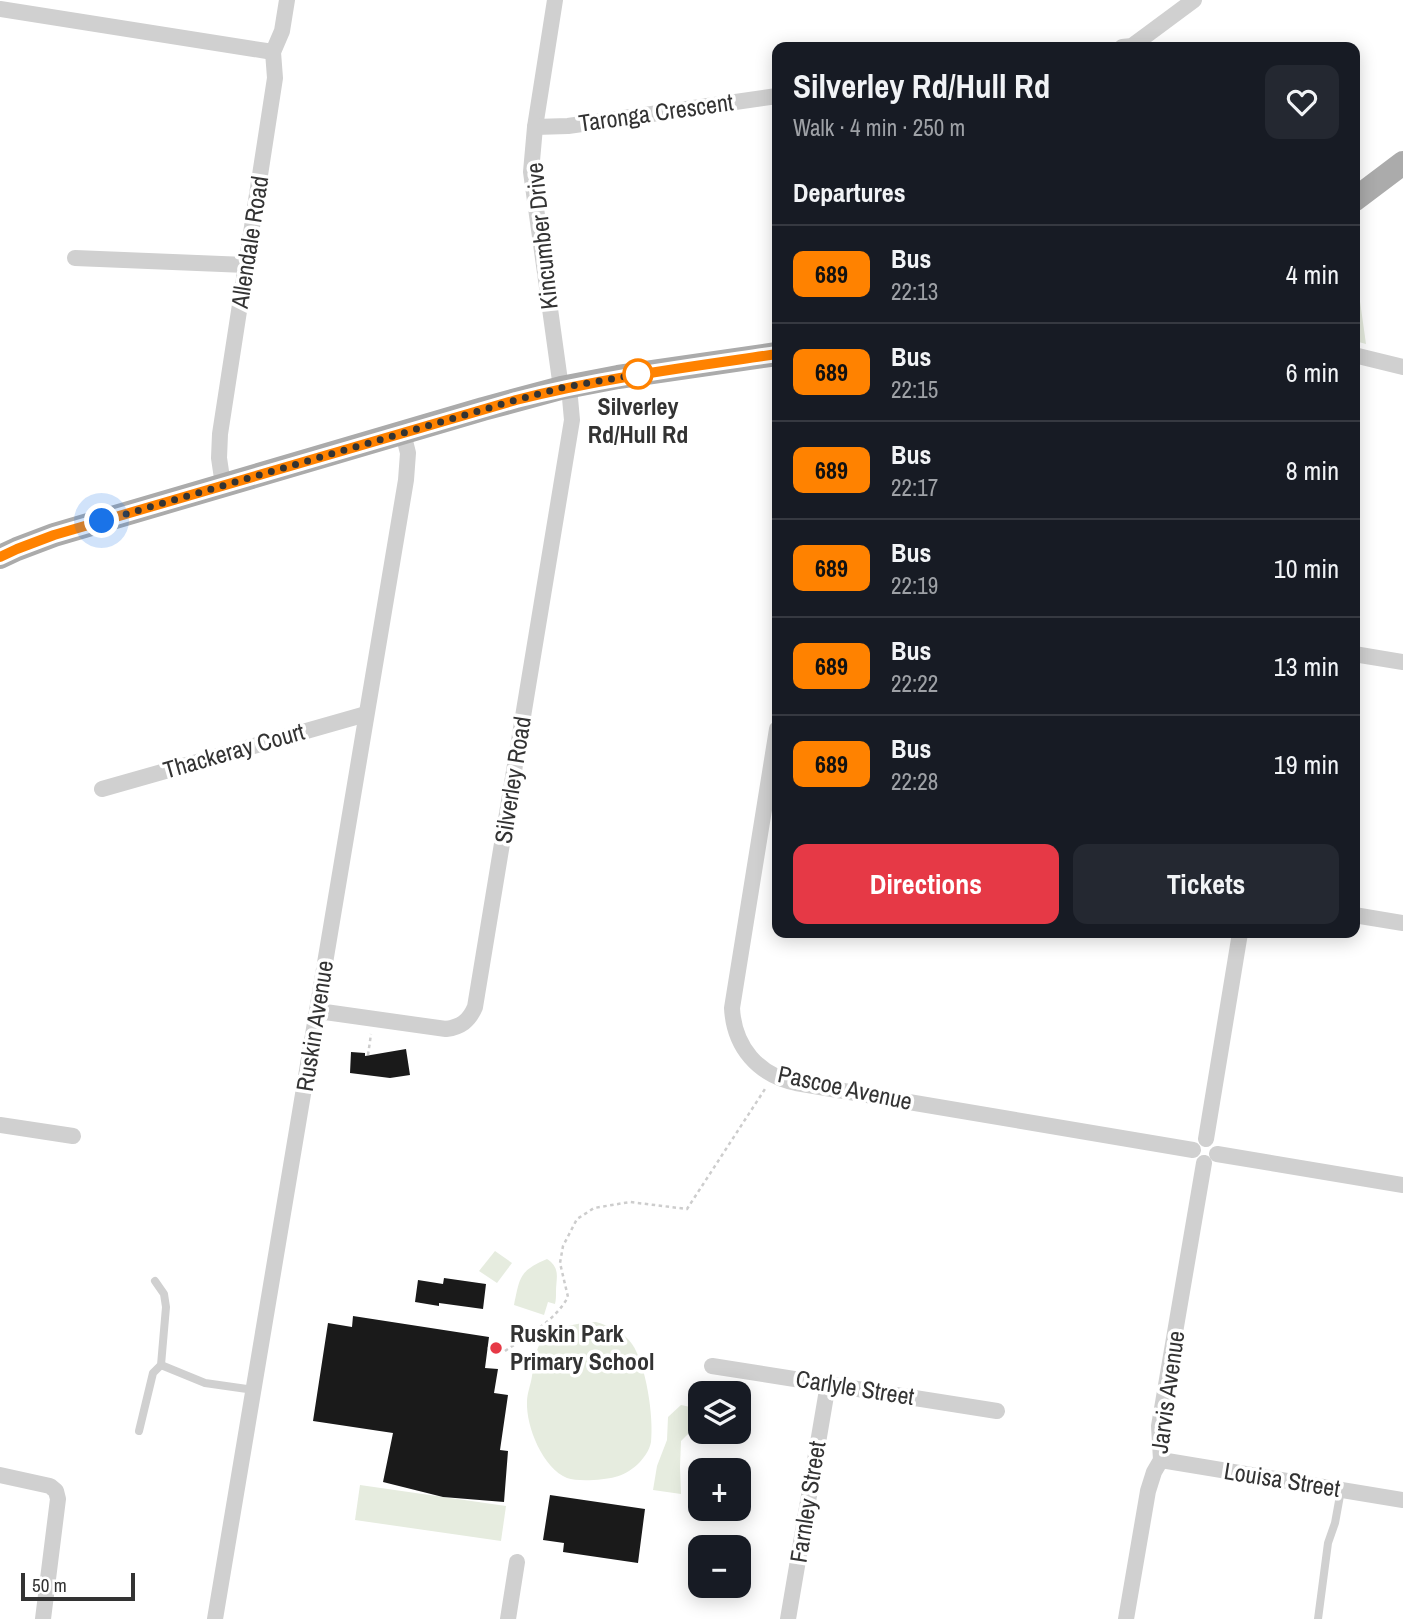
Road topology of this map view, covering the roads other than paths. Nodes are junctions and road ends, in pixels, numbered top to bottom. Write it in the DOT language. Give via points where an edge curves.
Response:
graph roads {
  1 [pos="287,0"];
  2 [pos="555,0"];
  3 [pos="1194,0"];
  4 [pos="0,9"];
  5 [pos="1137,42"];
  6 [pos="273,52"];
  7 [pos="772,97"];
  8 [pos="535,127"];
  9 [pos="1403,163"];
  10 [pos="1360,195"];
  11 [pos="75,258"];
  12 [pos="246,265"];
  13 [pos="772,355"];
  14 [pos="1360,356"];
  15 [pos="1403,367"];
  16 [pos="565,387"];
  17 [pos="403,433"];
  18 [pos="223,485"];
  19 [pos="0,557"];
  20 [pos="1360,655"];
  21 [pos="1403,662"];
  22 [pos="366,714"];
  23 [pos="772,785"];
  24 [pos="102,789"];
  25 [pos="769,819"];
  26 [pos="1360,916"];
  27 [pos="1403,923"];
  28 [pos="1239,938"];
  29 [pos="317,1011"];
  30 [pos="0,1125"];
  31 [pos="73,1136"];
  32 [pos="1206,1139"];
  33 [pos="1193,1150"];
  34 [pos="1210,1159"];
  35 [pos="1403,1185"];
  36 [pos="155,1281"];
  37 [pos="161,1365"];
  38 [pos="712,1366"];
  39 [pos="828,1384"];
  40 [pos="254,1390"];
  41 [pos="997,1410"];
  42 [pos="139,1431"];
  43 [pos="1161,1460"];
  44 [pos="0,1475"];
  45 [pos="1341,1490"];
  46 [pos="1403,1500"];
  47 [pos="517,1562"];
  48 [pos="43,1619"];
  49 [pos="215,1619"];
  50 [pos="508,1619"];
  51 [pos="789,1619"];
  52 [pos="1126,1619"];
  53 [pos="1318,1619"];
  1 -- 6 [label="street, Allendale Road"];
  2 -- 8 [label="street, Kincumber Drive"];
  3 -- 5 [label="street"];
  4 -- 6 [label="street"];
  6 -- 12 [label="street, Allendale Road" via="275,78"];
  7 -- 8 [label="street, Taronga Crescent"];
  8 -- 16 [label="street, Kincumber Drive" via="531,172"];
  9 -- 10 [label="main road"];
  11 -- 12 [label="street"];
  12 -- 18 [label="street, Allendale Road" via="218,444"];
  13 -- 16 [label="main road"];
  14 -- 15 [label="street"];
  16 -- 17 [label="main road"];
  16 -- 29 [label="street, Silverley Road" via="572,420 475,1007 464,1023 446,1029"];
  17 -- 18 [label="main road"];
  17 -- 22 [label="street, Ruskin Avenue" via="407,472"];
  18 -- 19 [label="main road" via="54,535"];
  20 -- 21 [label="street"];
  22 -- 24 [label="street, Thackeray Court"];
  22 -- 29 [label="street, Ruskin Avenue"];
  23 -- 25 [label="street, Pascoe Avenue"];
  25 -- 33 [label="street, Pascoe Avenue" via="733,995 733,1022 755,1064 796,1083"];
  26 -- 27 [label="street"];
  28 -- 32 [label="street"];
  29 -- 40 [label="street, Ruskin Avenue"];
  30 -- 31 [label="street"];
  32 -- 33 [label="street" via="1195,1143"];
  32 -- 34 [label="street" via="1216,1146"];
  33 -- 34 [label="street" via="1196,1159"];
  34 -- 35 [label="street"];
  34 -- 43 [label="street, Jarvis Avenue" via="1159,1426"];
  36 -- 37 [label="lane" via="166,1307"];
  37 -- 40 [label="lane" via="205,1383"];
  37 -- 42 [label="lane" via="153,1373"];
  38 -- 39 [label="street, Carlyle Street"];
  39 -- 41 [label="street, Carlyle Street"];
  39 -- 51 [label="street, Farnley Street"];
  40 -- 49 [label="street, Ruskin Avenue"];
  43 -- 45 [label="street, Louisa Street"];
  43 -- 52 [label="street, Jarvis Avenue" via="1148,1492"];
  44 -- 48 [label="street" via="50,1486 56,1492"];
  45 -- 46 [label="street, Louisa Street"];
  45 -- 53 [label="lane"];
  47 -- 50 [label="street"];
}
